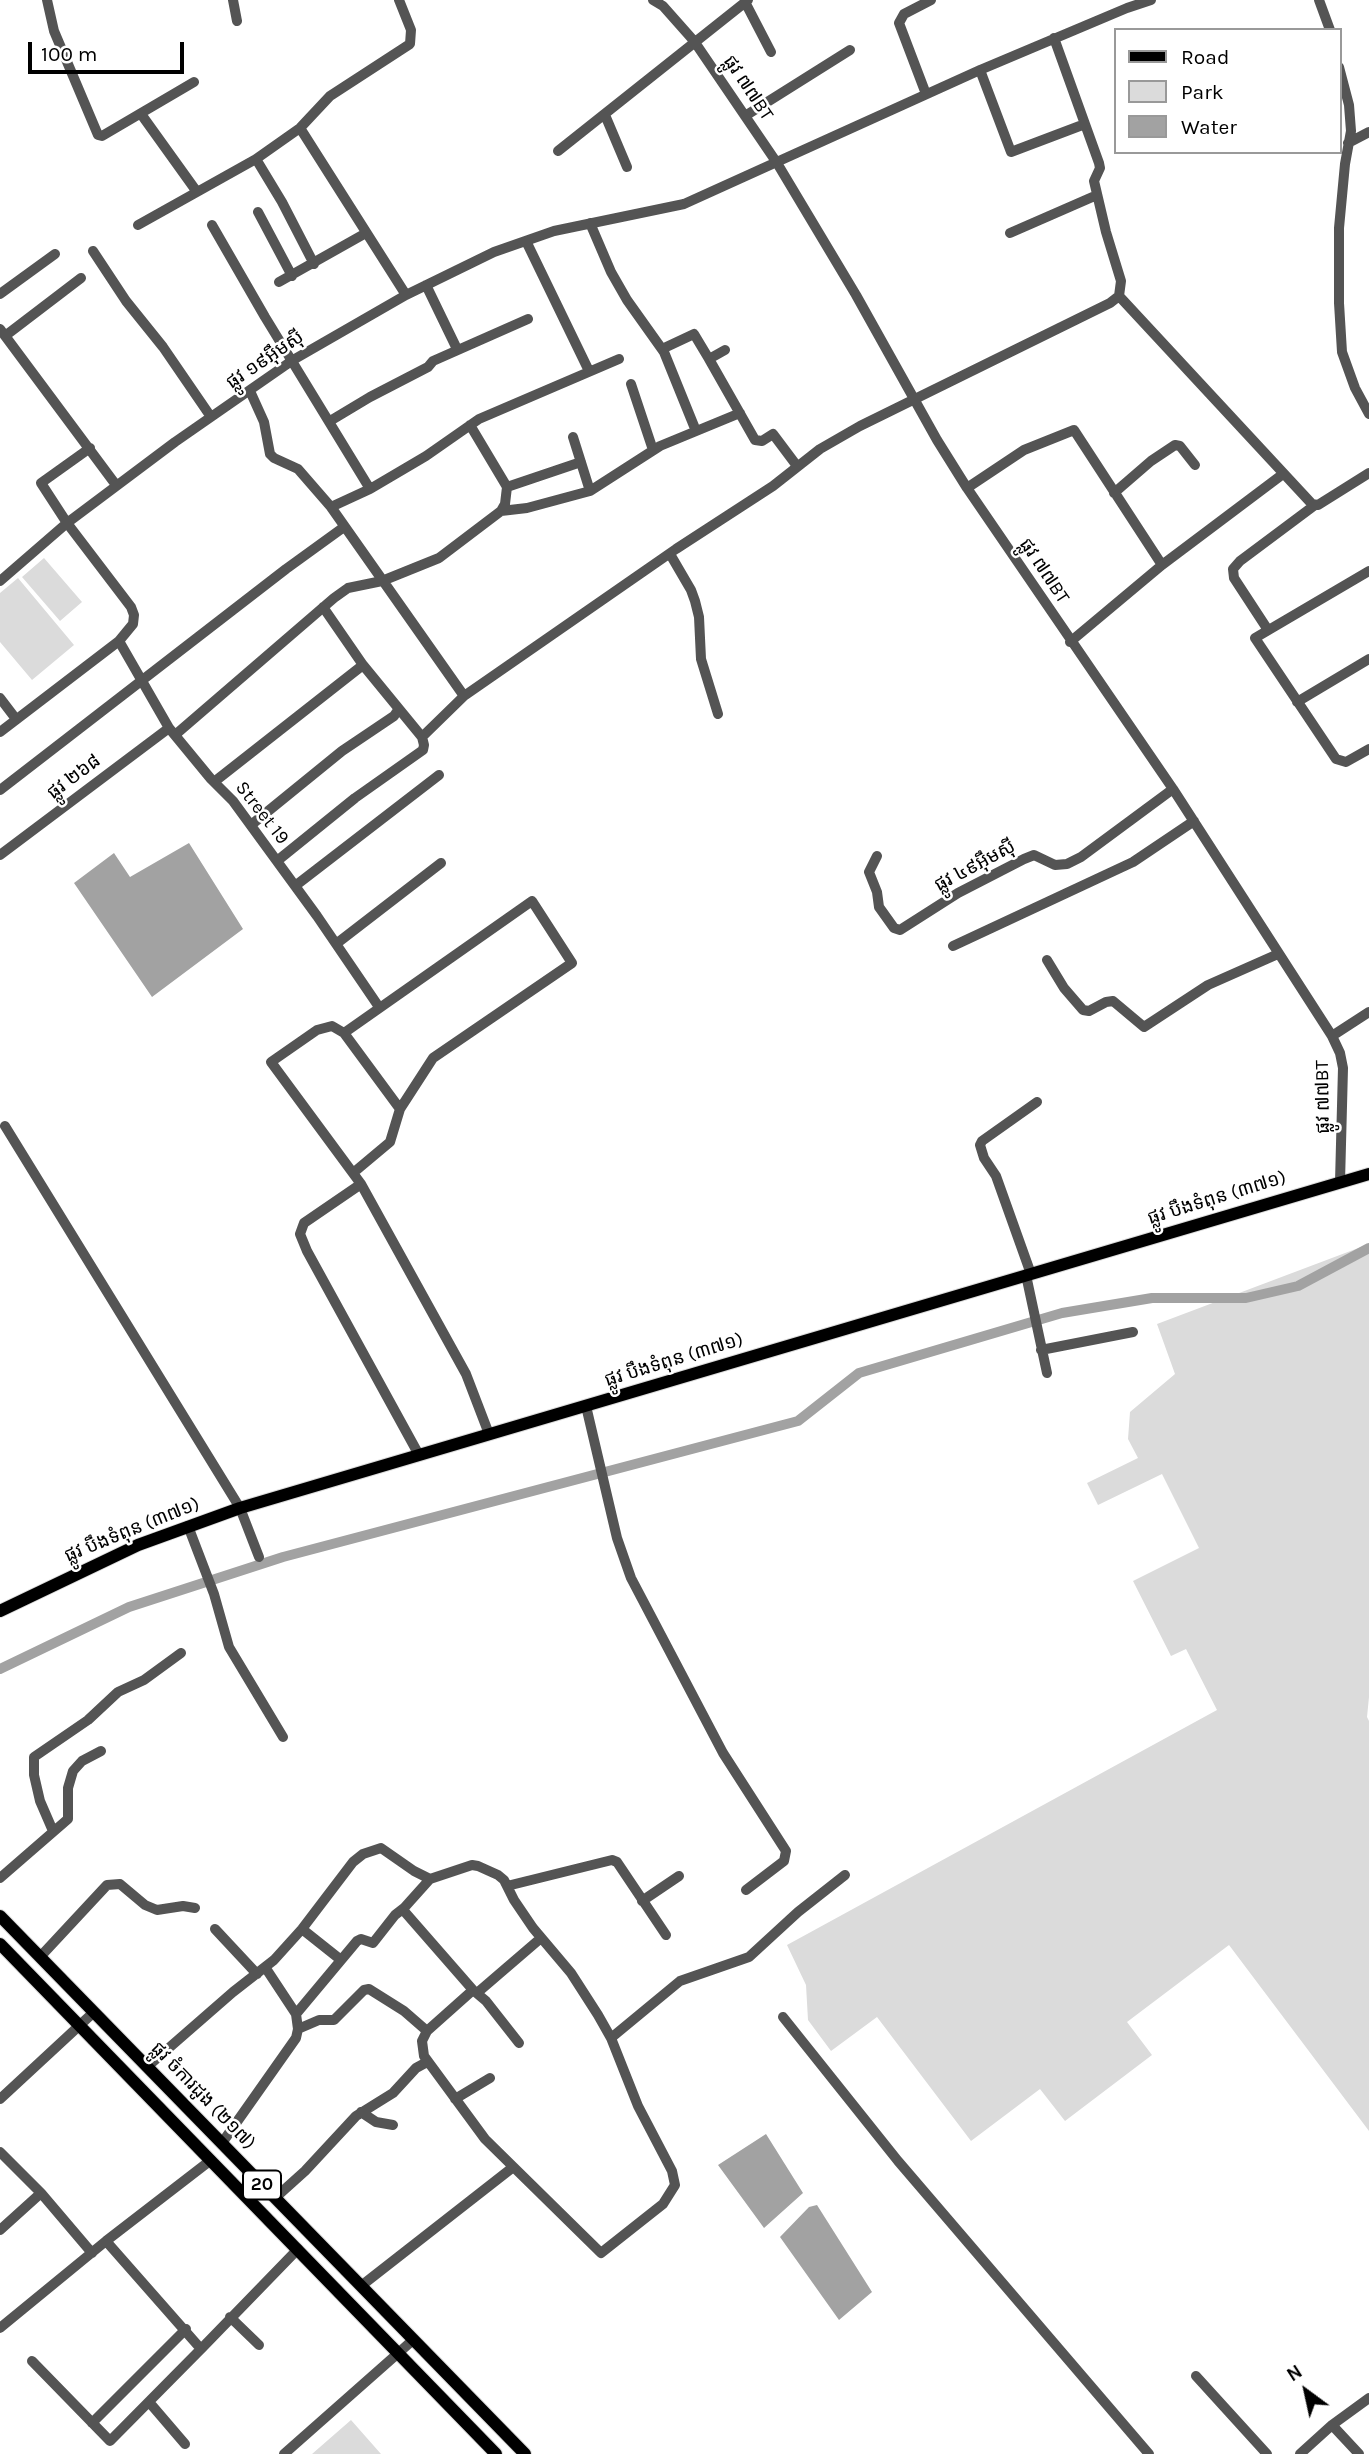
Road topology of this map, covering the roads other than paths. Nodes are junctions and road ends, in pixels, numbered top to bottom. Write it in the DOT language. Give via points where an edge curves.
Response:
graph roads {
  1 [pos="47,0"];
  2 [pos="233,0"];
  3 [pos="399,0"];
  4 [pos="653,0"];
  5 [pos="931,0"];
  6 [pos="1151,0"];
  7 [pos="1319,0"];
  8 [pos="746,1"];
  9 [pos="237,21"];
  10 [pos="1329,28"];
  11 [pos="1054,38"];
  12 [pos="694,41"];
  13 [pos="850,50"];
  14 [pos="771,52"];
  15 [pos="979,70"];
  16 [pos="1341,75"];
  17 [pos="194,82"];
  18 [pos="926,94"];
  19 [pos="141,114"];
  20 [pos="605,115"];
  21 [pos="745,116"];
  22 [pos="1085,124"];
  23 [pos="300,128"];
  24 [pos="1369,132"];
  25 [pos="1349,143"];
  26 [pos="558,151"];
  27 [pos="256,159"];
  28 [pos="777,163"];
  29 [pos="627,167"];
  30 [pos="197,192"];
  31 [pos="1097,195"];
  32 [pos="258,212"];
  33 [pos="590,223"];
  34 [pos="138,225"];
  35 [pos="212,225"];
  36 [pos="366,233"];
  37 [pos="1010,233"];
  38 [pos="526,241"];
  39 [pos="93,251"];
  40 [pos="55,254"];
  41 [pos="314,264"];
  42 [pos="292,276"];
  43 [pos="81,278"];
  44 [pos="279,282"];
  45 [pos="426,285"];
  46 [pos="0,294"];
  47 [pos="406,295"];
  48 [pos="1119,296"];
  49 [pos="528,319"];
  50 [pos="2,332"];
  51 [pos="457,349"];
  52 [pos="662,349"];
  53 [pos="725,351"];
  54 [pos="619,359"];
  55 [pos="709,359"];
  56 [pos="293,360"];
  57 [pos="589,371"];
  58 [pos="631,384"];
  59 [pos="250,391"];
  60 [pos="913,400"];
  61 [pos="740,413"];
  62 [pos="1369,414"];
  63 [pos="211,417"];
  64 [pos="330,421"];
  65 [pos="470,425"];
  66 [pos="696,431"];
  67 [pos="573,437"];
  68 [pos="90,448"];
  69 [pos="653,450"];
  70 [pos="581,462"];
  71 [pos="1195,465"];
  72 [pos="797,466"];
  73 [pos="1369,473"];
  74 [pos="1283,474"];
  75 [pos="117,485"];
  76 [pos="507,487"];
  77 [pos="967,488"];
  78 [pos="370,489"];
  79 [pos="590,491"];
  80 [pos="1114,493"];
  81 [pos="1315,505"];
  82 [pos="331,507"];
  83 [pos="501,511"];
  84 [pos="67,523"];
  85 [pos="344,527"];
  86 [pos="670,554"];
  87 [pos="1161,565"];
  88 [pos="1369,571"];
  89 [pos="2,577"];
  90 [pos="382,581"];
  91 [pos="323,607"];
  92 [pos="1268,630"];
  93 [pos="119,640"];
  94 [pos="1070,642"];
  95 [pos="1369,659"];
  96 [pos="363,665"];
  97 [pos="142,680"];
  98 [pos="464,696"];
  99 [pos="0,698"];
  100 [pos="1297,702"];
  101 [pos="398,710"];
  102 [pos="718,714"];
  103 [pos="16,719"];
  104 [pos="172,731"];
  105 [pos="0,732"];
  106 [pos="422,737"];
  107 [pos="1369,749"];
  108 [pos="439,775"];
  109 [pos="214,782"];
  110 [pos="1173,789"];
  111 [pos="0,790"];
  112 [pos="1194,821"];
  113 [pos="251,825"];
  114 [pos="0,855"];
  115 [pos="877,856"];
  116 [pos="277,861"];
  117 [pos="441,863"];
  118 [pos="296,886"];
  119 [pos="336,943"];
  120 [pos="953,946"];
  121 [pos="1278,954"];
  122 [pos="1047,960"];
  123 [pos="379,1007"];
  124 [pos="1369,1012"];
  125 [pos="344,1033"];
  126 [pos="1332,1036"];
  127 [pos="1037,1102"];
  128 [pos="400,1109"];
  129 [pos="5,1126"];
  130 [pos="353,1173"];
  131 [pos="1369,1174"];
  132 [pos="1340,1182"];
  133 [pos="361,1185"];
  134 [pos="1029,1274"];
  135 [pos="1133,1332"];
  136 [pos="1041,1350"];
  137 [pos="1046,1373"];
  138 [pos="586,1406"];
  139 [pos="489,1434"];
  140 [pos="419,1455"];
  141 [pos="240,1508"];
  142 [pos="188,1526"];
  143 [pos="259,1557"];
  144 [pos="0,1611"];
  145 [pos="181,1653"];
  146 [pos="283,1737"];
  147 [pos="101,1751"];
  148 [pos="53,1831"];
  149 [pos="845,1875"];
  150 [pos="679,1876"];
  151 [pos="0,1878"];
  152 [pos="430,1879"];
  153 [pos="508,1886"];
  154 [pos="746,1890"];
  155 [pos="642,1901"];
  156 [pos="195,1908"];
  157 [pos="404,1908"];
  158 [pos="0,1916"];
  159 [pos="215,1929"];
  160 [pos="302,1929"];
  161 [pos="666,1936"];
  162 [pos="541,1938"];
  163 [pos="0,1944"];
  164 [pos="40,1957"];
  165 [pos="341,1960"];
  166 [pos="261,1970"];
  167 [pos="475,1991"];
  168 [pos="94,2012"];
  169 [pos="296,2014"];
  170 [pos="783,2017"];
  171 [pos="79,2025"];
  172 [pos="298,2029"];
  173 [pos="427,2031"];
  174 [pos="611,2038"];
  175 [pos="519,2043"];
  176 [pos="427,2062"];
  177 [pos="147,2067"];
  178 [pos="490,2078"];
  179 [pos="0,2099"];
  180 [pos="454,2099"];
  181 [pos="361,2112"];
  182 [pos="393,2125"];
  183 [pos="222,2143"];
  184 [pos="0,2152"];
  185 [pos="211,2160"];
  186 [pos="512,2168"];
  187 [pos="41,2193"];
  188 [pos="275,2198"];
  189 [pos="0,2230"];
  190 [pos="106,2241"];
  191 [pos="298,2249"];
  192 [pos="92,2253"];
  193 [pos="361,2286"];
  194 [pos="230,2317"];
  195 [pos="0,2328"];
  196 [pos="186,2329"];
  197 [pos="414,2340"];
  198 [pos="259,2345"];
  199 [pos="201,2349"];
  200 [pos="399,2353"];
  201 [pos="32,2361"];
  202 [pos="1196,2376"];
  203 [pos="1369,2398"];
  204 [pos="149,2402"];
  205 [pos="92,2423"];
  206 [pos="1332,2425"];
  207 [pos="185,2444"];
  208 [pos="284,2454"];
  209 [pos="496,2454"];
  210 [pos="524,2454"];
  211 [pos="1149,2454"];
  212 [pos="1267,2454"];
  213 [pos="1300,2454"];
  214 [pos="1359,2454"];
  1 -- 19 [label="street" via="54,31 98,135"];
  2 -- 9 [label="street"];
  3 -- 23 [label="street" via="411,30 410,44 330,96"];
  4 -- 12 [label="street, ផ្លូវ ៧៧BT"];
  5 -- 18 [label="street" via="904,14 899,23"];
  6 -- 11 [label="street, ផ្លូវ ១៩អ៊ឹមស៊ី"];
  7 -- 10 [label="street"];
  8 -- 12 [label="street"];
  8 -- 14 [label="street"];
  11 -- 15 [label="street, ផ្លូវ ១៩អ៊ឹមស៊ី"];
  11 -- 22 [label="street"];
  12 -- 20 [label="street"];
  12 -- 21 [label="street, ផ្លូវ ៧៧BT"];
  13 -- 21 [label="street"];
  15 -- 18 [label="street, ផ្លូវ ១៩អ៊ឹមស៊ី"];
  15 -- 22 [label="street" via="1011,152"];
  16 -- 25 [label="street" via="1349,105"];
  17 -- 19 [label="street"];
  18 -- 28 [label="street, ផ្លូវ ១៩អ៊ឹមស៊ី"];
  19 -- 30 [label="street"];
  20 -- 26 [label="street"];
  20 -- 29 [label="street"];
  21 -- 28 [label="street, ផ្លូវ ៧៧BT"];
  22 -- 31 [label="street" via="1100,168 1094,181"];
  23 -- 27 [label="street"];
  23 -- 36 [label="street"];
  24 -- 25 [label="street"];
  25 -- 62 [label="street" via="1339,228 1342,352"];
  27 -- 30 [label="street"];
  27 -- 41 [label="street"];
  28 -- 33 [label="street, ផ្លូវ ១៩អ៊ឹមស៊ី" via="684,204"];
  28 -- 60 [label="street, ផ្លូវ ៧៧BT"];
  30 -- 34 [label="street"];
  31 -- 37 [label="street"];
  31 -- 48 [label="street" via="1121,281"];
  32 -- 42 [label="street"];
  33 -- 38 [label="street, ផ្លូវ ១៩អ៊ឹមស៊ី"];
  33 -- 52 [label="street" via="622,292"];
  35 -- 56 [label="street"];
  36 -- 41 [label="street"];
  36 -- 47 [label="street"];
  38 -- 45 [label="street, ផ្លូវ ១៩អ៊ឹមស៊ី"];
  38 -- 57 [label="street"];
  39 -- 63 [label="street"];
  40 -- 46 [label="street"];
  41 -- 42 [label="street"];
  42 -- 44 [label="street"];
  43 -- 50 [label="street"];
  45 -- 47 [label="street, ផ្លូវ ១៩អ៊ឹមស៊ី"];
  45 -- 51 [label="street"];
  47 -- 56 [label="street, ផ្លូវ ១៩អ៊ឹមស៊ី"];
  48 -- 60 [label="street"];
  48 -- 74 [label="street"];
  49 -- 51 [label="street"];
  50 -- 68 [label="street"];
  51 -- 64 [label="street"];
  52 -- 55 [label="street" via="694,334"];
  52 -- 66 [label="street"];
  53 -- 55 [label="street"];
  54 -- 57 [label="street"];
  55 -- 61 [label="street"];
  56 -- 59 [label="street, ផ្លូវ ១៩អ៊ឹមស៊ី"];
  56 -- 64 [label="street"];
  57 -- 65 [label="street"];
  58 -- 69 [label="street"];
  59 -- 63 [label="street, ផ្លូវ ១៩អ៊ឹមស៊ី"];
  59 -- 82 [label="street" via="264,422 270,454 298,469"];
  60 -- 72 [label="street"];
  60 -- 77 [label="street, ផ្លូវ ៧៧BT"];
  61 -- 66 [label="street"];
  61 -- 72 [label="street" via="755,440 773,434"];
  63 -- 75 [label="street, ផ្លូវ ១៩អ៊ឹមស៊ី"];
  64 -- 78 [label="street"];
  65 -- 76 [label="street"];
  65 -- 78 [label="street"];
  66 -- 69 [label="street"];
  67 -- 70 [label="street"];
  68 -- 75 [label="street"];
  68 -- 84 [label="street" via="41,483"];
  69 -- 79 [label="street"];
  70 -- 76 [label="street"];
  70 -- 79 [label="street"];
  71 -- 80 [label="street" via="1175,445"];
  72 -- 86 [label="street"];
  73 -- 81 [label="street"];
  74 -- 81 [label="street"];
  74 -- 87 [label="street"];
  75 -- 84 [label="street, ផ្លូវ ១៩អ៊ឹមស៊ី"];
  76 -- 83 [label="street"];
  77 -- 80 [label="street" via="1024,450 1073,430"];
  77 -- 94 [label="street, ផ្លូវ ៧៧BT"];
  78 -- 82 [label="street"];
  79 -- 83 [label="street"];
  80 -- 87 [label="street"];
  81 -- 92 [label="street" via="1233,569 1234,578"];
  82 -- 85 [label="street"];
  83 -- 90 [label="street, ផ្លូវ ២៦៨" via="439,558"];
  84 -- 89 [label="street, ផ្លូវ ១៩អ៊ឹមស៊ី"];
  84 -- 93 [label="street" via="131,607 133,624"];
  85 -- 90 [label="street"];
  85 -- 97 [label="street"];
  86 -- 98 [label="street"];
  86 -- 102 [label="street" via="695,601 701,659"];
  87 -- 94 [label="street"];
  88 -- 92 [label="street"];
  90 -- 91 [label="street, ផ្លូវ ២៦៨" via="348,588"];
  90 -- 98 [label="street"];
  91 -- 96 [label="street"];
  91 -- 104 [label="street, ផ្លូវ ២៦៨"];
  92 -- 100 [label="street" via="1255,638"];
  93 -- 97 [label="street, Street 19"];
  93 -- 103 [label="street"];
  94 -- 110 [label="street, ផ្លូវ ៧៧BT"];
  95 -- 100 [label="street"];
  96 -- 101 [label="street"];
  96 -- 109 [label="street"];
  97 -- 104 [label="street, Street 19"];
  97 -- 111 [label="street"];
  98 -- 106 [label="street"];
  99 -- 103 [label="street"];
  100 -- 107 [label="street" via="1338,761 1350,761"];
  101 -- 106 [label="street"];
  101 -- 113 [label="street"];
  103 -- 105 [label="street"];
  104 -- 109 [label="street, Street 19"];
  104 -- 114 [label="street, ផ្លូវ ២៦៨"];
  106 -- 116 [label="street" via="423,750"];
  108 -- 118 [label="street"];
  109 -- 113 [label="street, Street 19"];
  110 -- 112 [label="street, ផ្លូវ ៧៧BT"];
  110 -- 115 [label="street, ផ្លូវ ៤៩អ៊ឹមស៊ី" via="1081,857 1055,865 1034,855 1024,859 900,930 879,908 869,872"];
  112 -- 120 [label="street" via="1133,862"];
  112 -- 121 [label="street, ផ្លូវ ៧៧BT"];
  113 -- 116 [label="street, Street 19"];
  116 -- 118 [label="street, Street 19"];
  117 -- 119 [label="street"];
  118 -- 119 [label="street, Street 19"];
  119 -- 123 [label="street, Street 19"];
  121 -- 122 [label="street" via="1208,985 1144,1027 1113,1001 1083,1010"];
  121 -- 126 [label="street, ផ្លូវ ៧៧BT"];
  123 -- 125 [label="street"];
  123 -- 128 [label="street" via="532,901 572,963 433,1058"];
  124 -- 126 [label="street"];
  125 -- 128 [label="street"];
  125 -- 130 [label="street" via="325,1027 271,1062"];
  126 -- 132 [label="street, ផ្លូវ ៧៧BT" via="1343,1068"];
  127 -- 134 [label="street" via="980,1145 996,1176"];
  128 -- 130 [label="street" via="390,1142"];
  129 -- 141 [label="street"];
  130 -- 133 [label="street"];
  131 -- 132 [label="main road, ផ្លូវ បឹងទំពុន (៣៧១)"];
  132 -- 134 [label="main road, ផ្លូវ បឹងទំពុន (៣៧១)"];
  133 -- 139 [label="street" via="466,1374"];
  133 -- 140 [label="street" via="304,1223 300,1234"];
  134 -- 136 [label="street"];
  134 -- 138 [label="main road, ផ្លូវ បឹងទំពុន (៣៧១)"];
  135 -- 136 [label="street"];
  136 -- 137 [label="street"];
  138 -- 139 [label="main road, ផ្លូវ បឹងទំពុន (៣៧១)"];
  138 -- 154 [label="street" via="631,1578 723,1753 786,1851 785,1861"];
  139 -- 140 [label="main road, ផ្លូវ បឹងទំពុន (៣៧១)"];
  140 -- 141 [label="main road, ផ្លូវ បឹងទំពុន (៣៧១)"];
  141 -- 142 [label="main road, ផ្លូវ បឹងទំពុន (៣៧១)"];
  141 -- 143 [label="street"];
  142 -- 144 [label="main road, ផ្លូវ បឹងទំពុន (៣៧១)" via="128,1549"];
  142 -- 146 [label="street" via="229,1647"];
  145 -- 148 [label="street" via="118,1692 88,1720 34,1757 40,1801"];
  147 -- 148 [label="street" via="73,1771 68,1819"];
  148 -- 151 [label="street"];
  149 -- 174 [label="street" via="749,1957 680,1981"];
  150 -- 155 [label="street"];
  152 -- 153 [label="street" via="471,1865 498,1875"];
  152 -- 157 [label="street"];
  152 -- 160 [label="street" via="387,1851 371,1850 353,1862"];
  153 -- 155 [label="street" via="608,1859 617,1862"];
  153 -- 162 [label="street"];
  155 -- 161 [label="street"];
  156 -- 164 [label="street" via="157,1910 120,1884 107,1885"];
  157 -- 165 [label="street" via="375,1942 358,1940"];
  157 -- 167 [label="street"];
  158 -- 164 [label="main road, ផ្លូវ ចំការដូង (២១៧) / 20"];
  159 -- 166 [label="street"];
  160 -- 165 [label="street"];
  160 -- 166 [label="street"];
  162 -- 167 [label="street"];
  162 -- 174 [label="street" via="571,1973"];
  163 -- 171 [label="main road, ផ្លូវ ចំការដូង (២១៧) / 20"];
  164 -- 168 [label="main road, ផ្លូវ ចំការដូង (២១៧) / 20"];
  165 -- 169 [label="street"];
  166 -- 169 [label="street"];
  166 -- 177 [label="street"];
  167 -- 173 [label="street"];
  167 -- 175 [label="street"];
  168 -- 171 [label="street"];
  168 -- 177 [label="main road, ផ្លូវ ចំការដូង (២១៧) / 20"];
  169 -- 172 [label="street"];
  170 -- 211 [label="street" via="898,2161"];
  171 -- 179 [label="street"];
  171 -- 185 [label="main road, ផ្លូវ ចំការដូង (២១៧) / 20"];
  172 -- 173 [label="street" via="319,2020 334,2020 369,1989"];
  172 -- 183 [label="street" via="287,2053"];
  173 -- 176 [label="street" via="422,2049"];
  174 -- 186 [label="street" via="671,2171 675,2185 669,2196 601,2253"];
  176 -- 180 [label="street"];
  176 -- 181 [label="street" via="393,2093"];
  177 -- 183 [label="main road, ផ្លូវ ចំការដូង (២១៧) / 20"];
  178 -- 180 [label="street"];
  180 -- 186 [label="street"];
  181 -- 182 [label="street" via="376,2122"];
  181 -- 188 [label="street"];
  183 -- 188 [label="main road, ផ្លូវ ចំការដូង (២១៧) / 20"];
  184 -- 187 [label="street"];
  185 -- 190 [label="street"];
  185 -- 191 [label="main road, ផ្លូវ ចំការដូង (២១៧) / 20"];
  186 -- 193 [label="street"];
  187 -- 189 [label="street"];
  187 -- 192 [label="street"];
  188 -- 193 [label="main road, ផ្លូវ ចំការដូង (២១៧) / 20"];
  190 -- 192 [label="street"];
  190 -- 196 [label="street"];
  191 -- 194 [label="street"];
  191 -- 200 [label="main road, ផ្លូវ ចំការដូង (២១៧) / 20"];
  192 -- 195 [label="street"];
  193 -- 197 [label="main road, ផ្លូវ ចំការដូង (២១៧) / 20"];
  194 -- 198 [label="street"];
  194 -- 199 [label="street"];
  196 -- 199 [label="street"];
  196 -- 205 [label="street"];
  197 -- 200 [label="street"];
  197 -- 210 [label="main road, ផ្លូវ ចំការដូង (២១៧) / 20"];
  199 -- 204 [label="street"];
  200 -- 208 [label="street"];
  200 -- 209 [label="main road, ផ្លូវ ចំការដូង (២១៧) / 20"];
  201 -- 205 [label="street"];
  202 -- 212 [label="street"];
  203 -- 206 [label="street"];
  204 -- 205 [label="street" via="110,2441"];
  204 -- 207 [label="street"];
  206 -- 213 [label="street"];
  206 -- 214 [label="street"];
}
